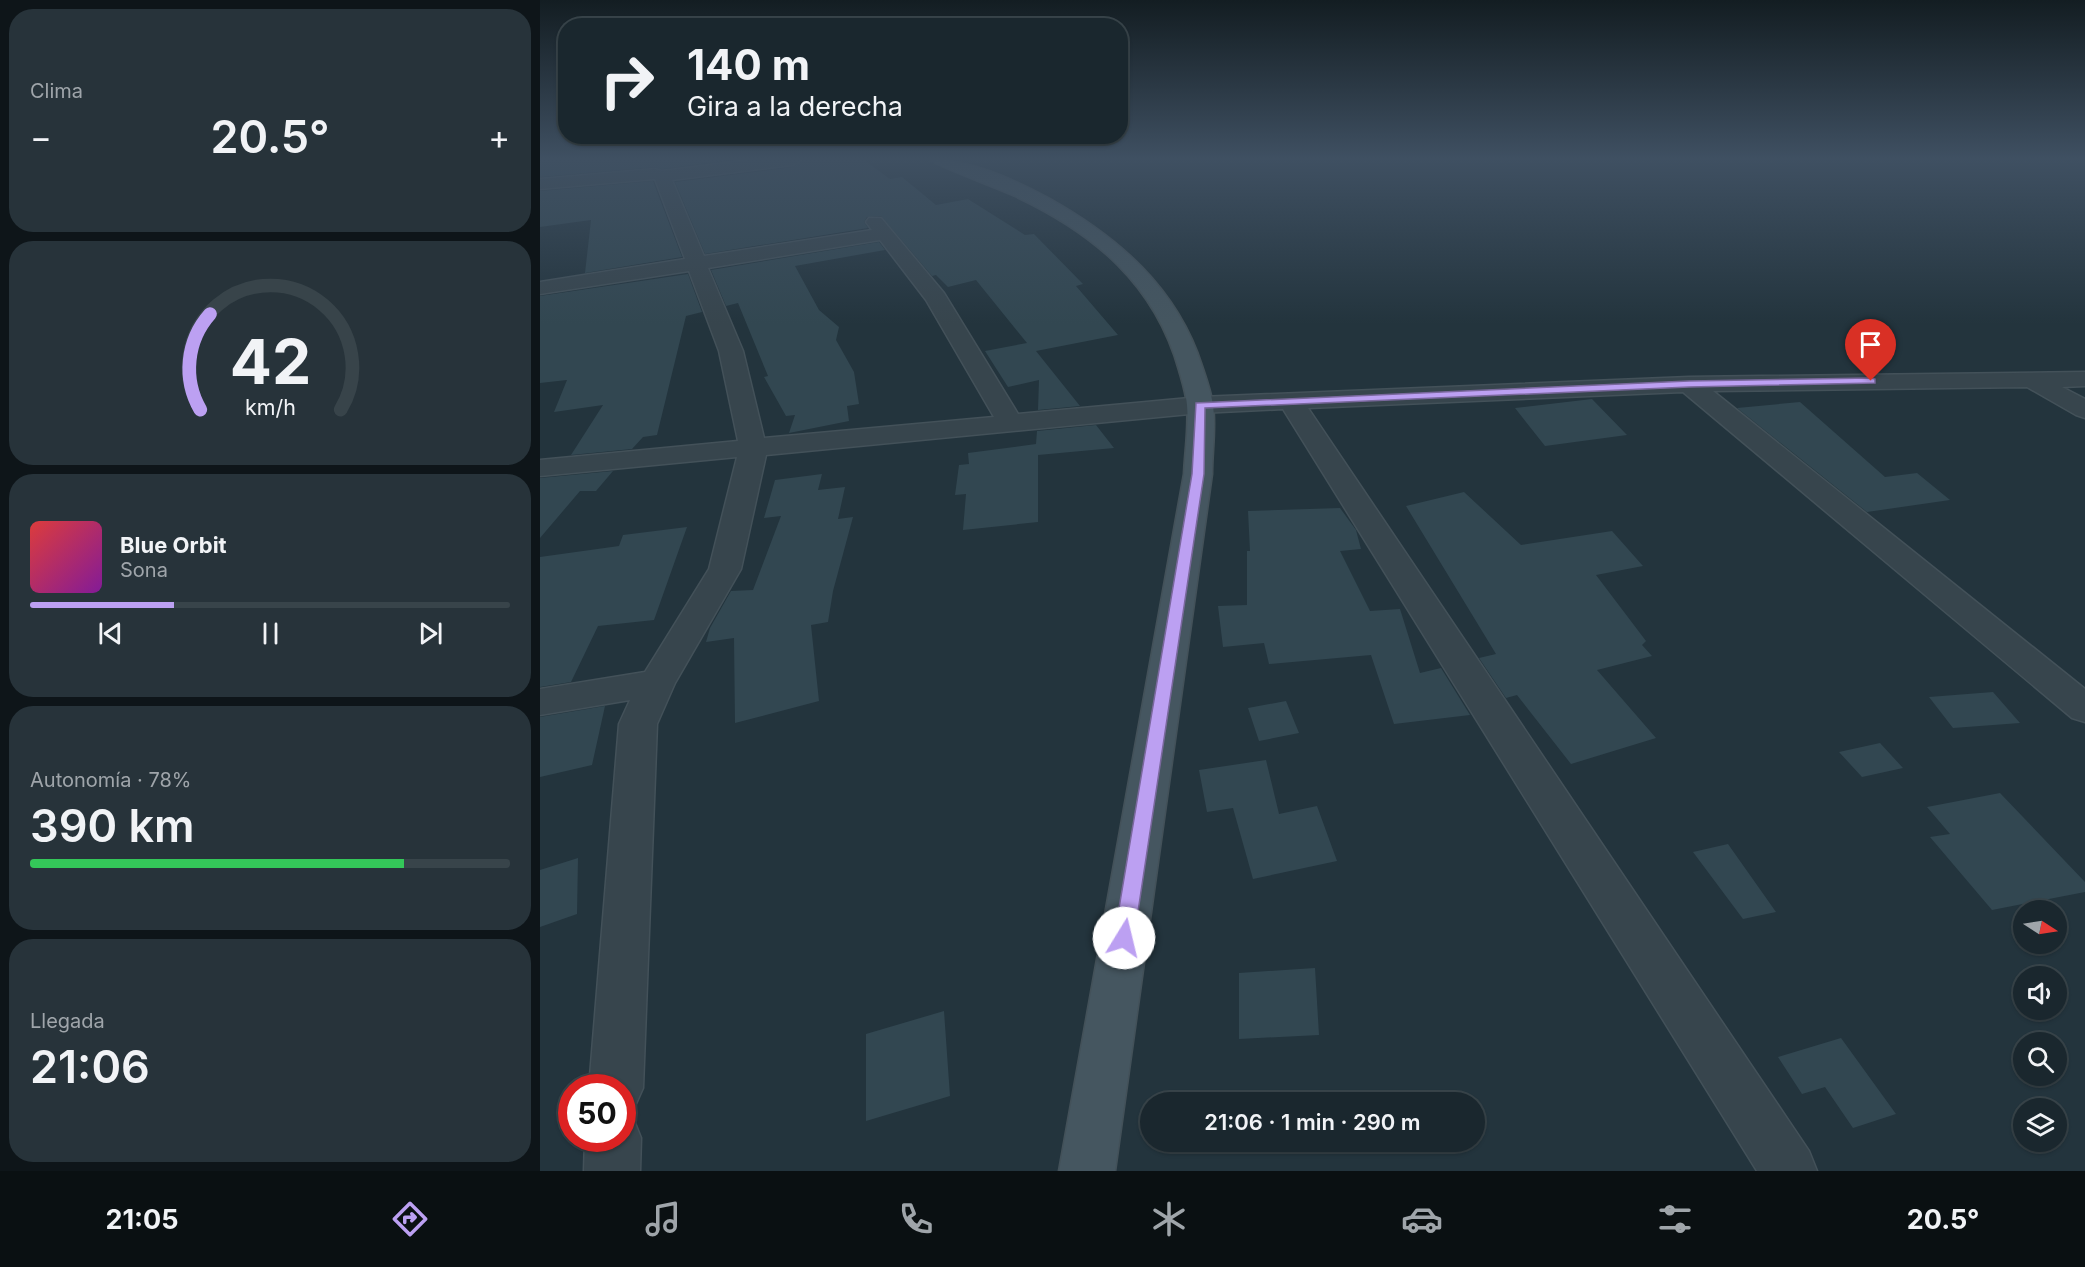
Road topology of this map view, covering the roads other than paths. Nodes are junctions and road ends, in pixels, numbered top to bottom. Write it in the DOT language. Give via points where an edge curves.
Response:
graph roads {
  1 [pos="677,215"];
  2 [pos="1060,215"];
  3 [pos="697,264"];
  4 [pos="540,288"];
  5 [pos="2030,379"];
  6 [pos="2085,379"];
  7 [pos="1689,384"];
  8 [pos="1291,401"];
  9 [pos="1200,405"];
  10 [pos="2085,410"];
  11 [pos="1011,424"];
  12 [pos="753,449"];
  13 [pos="540,468"];
  14 [pos="657,683"];
  15 [pos="540,702"];
  16 [pos="2085,709"];
  17 [pos="617,1074"];
  18 [pos="613,1152"];
  19 [pos="612,1171"];
  20 [pos="1087,1171"];
  21 [pos="1789,1171"];
  1 -- 3 [label="street"];
  2 -- 9 [label="main road" via="1097,238 1136,270 1163,304 1183,342"];
  3 -- 4 [label="street"];
  3 -- 11 [label="street" via="880,228 936,298"];
  3 -- 12 [label="street" via="731,351"];
  5 -- 6 [label="street"];
  5 -- 7 [label="street"];
  5 -- 10 [label="street"];
  7 -- 8 [label="street"];
  7 -- 16 [label="street"];
  8 -- 9 [label="street"];
  8 -- 21 [label="street"];
  9 -- 11 [label="street"];
  9 -- 20 [label="main road" via="1198,474"];
  11 -- 12 [label="street"];
  12 -- 13 [label="street"];
  12 -- 14 [label="street" via="725,568"];
  14 -- 15 [label="street"];
  14 -- 17 [label="street" via="638,724"];
  18 -- 19 [label="street"];
}
